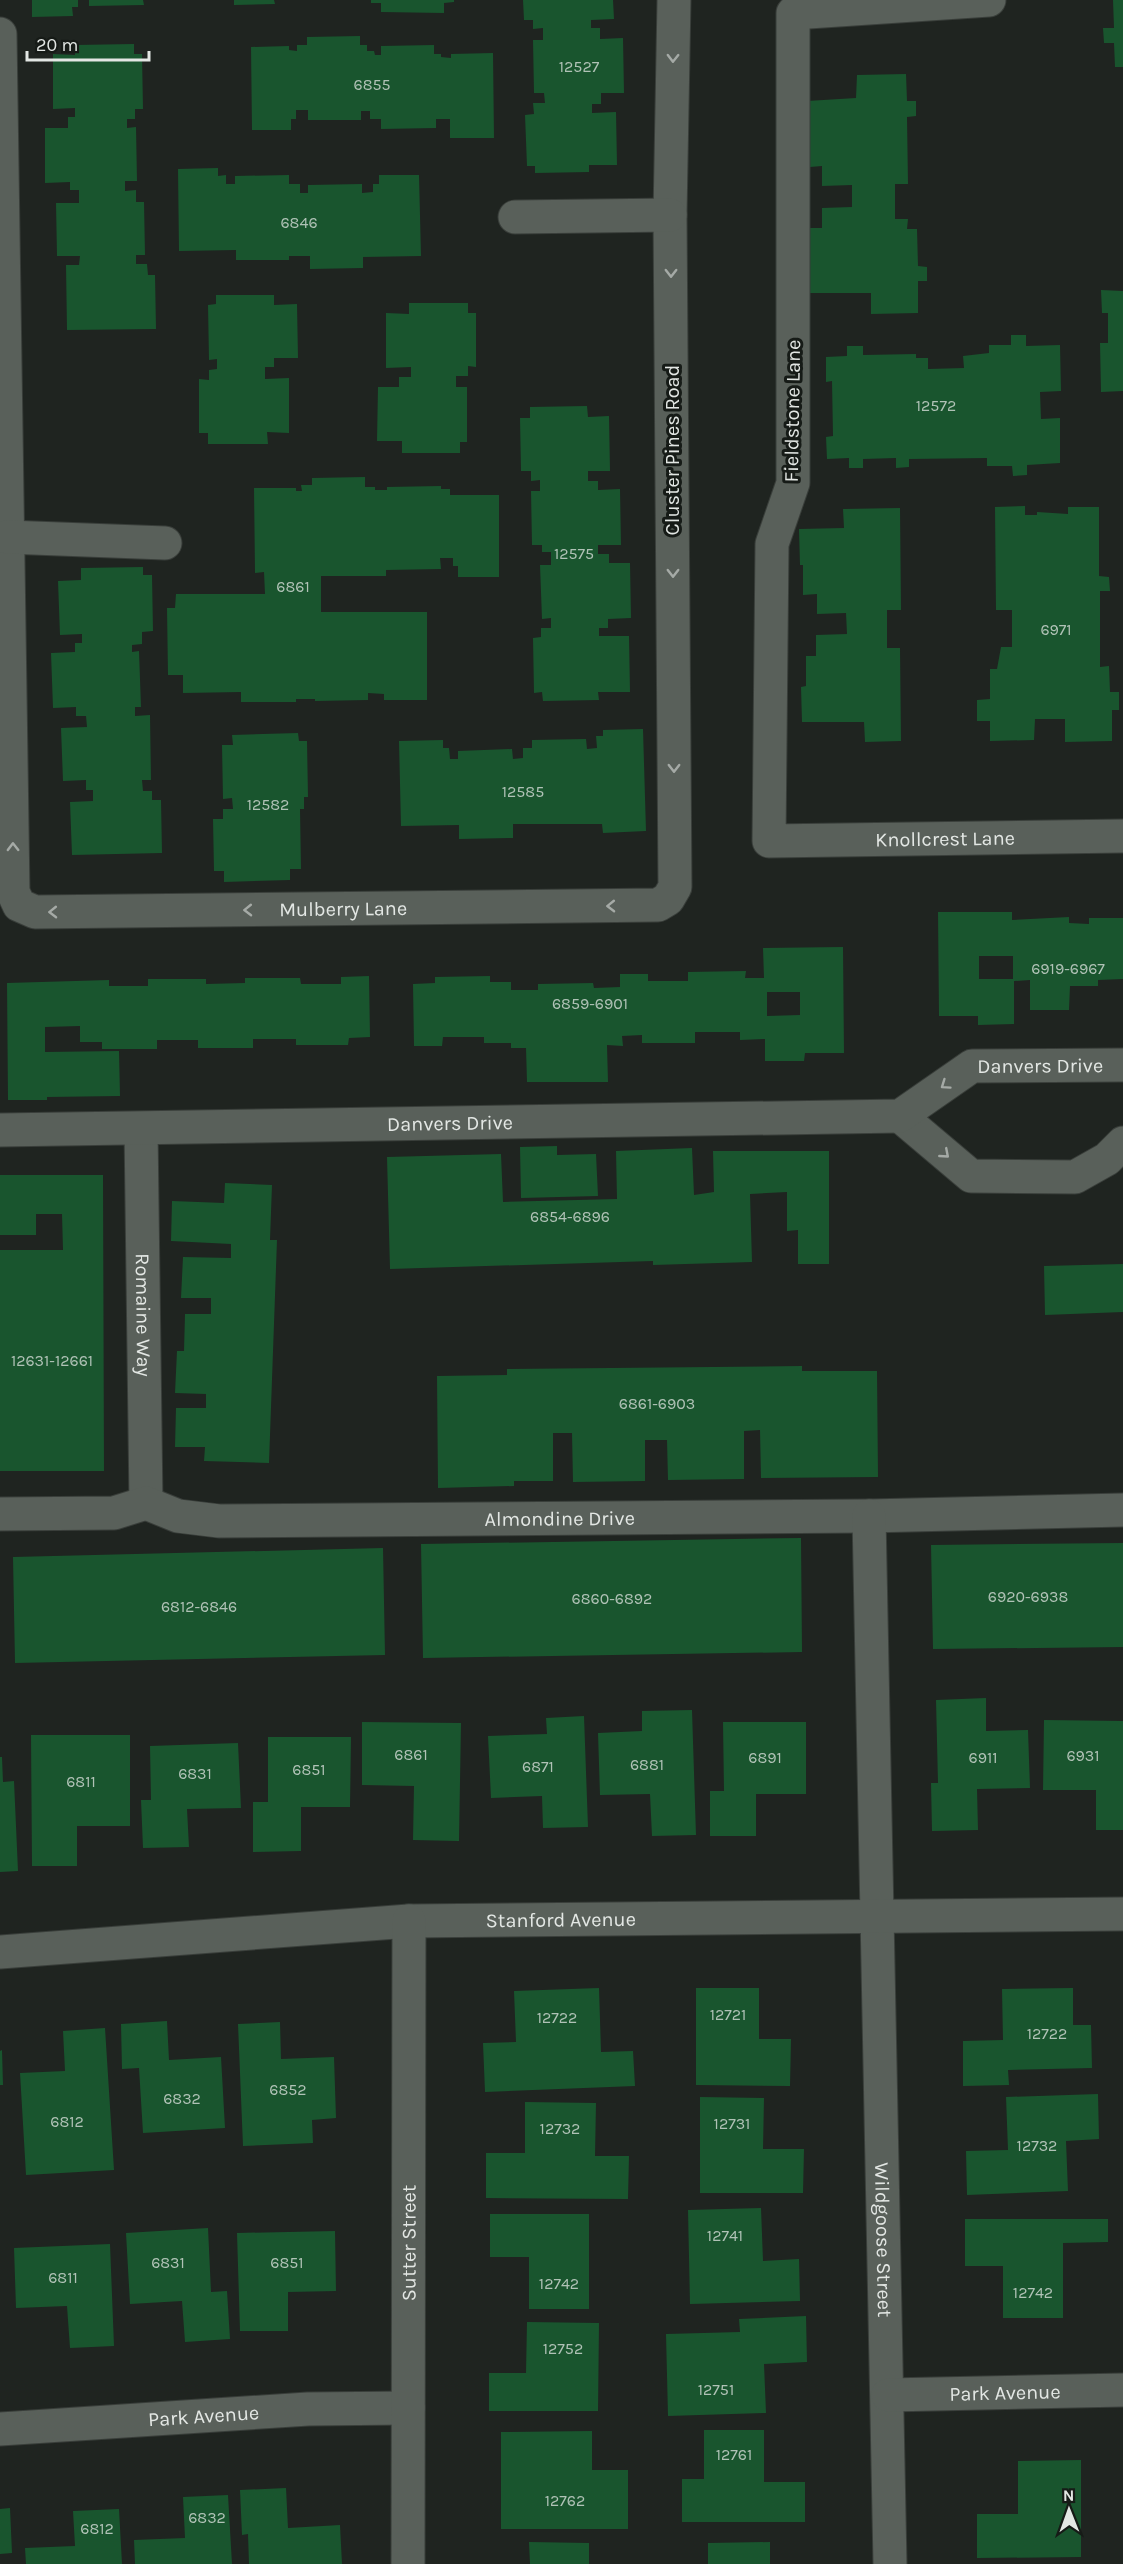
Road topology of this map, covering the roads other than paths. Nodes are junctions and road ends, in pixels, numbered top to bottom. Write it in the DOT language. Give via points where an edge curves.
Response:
graph roads {
  1 [pos="674,0"];
  2 [pos="989,0"];
  3 [pos="0,34"];
  4 [pos="670,215"];
  5 [pos="515,217"];
  6 [pos="7,537"];
  7 [pos="165,543"];
  8 [pos="1123,836"];
  9 [pos="769,841"];
  10 [pos="668,899"];
  11 [pos="1123,1065"];
  12 [pos="900,1116"];
  13 [pos="141,1129"];
  14 [pos="0,1130"];
  15 [pos="1123,1143"];
  16 [pos="146,1503"];
  17 [pos="1123,1509"];
  18 [pos="0,1514"];
  19 [pos="869,1516"];
  20 [pos="1123,1914"];
  21 [pos="878,1917"];
  22 [pos="409,1921"];
  23 [pos="0,1952"];
  24 [pos="1123,2390"];
  25 [pos="888,2395"];
  26 [pos="408,2408"];
  27 [pos="0,2430"];
  28 [pos="408,2564"];
  29 [pos="890,2564"];
  1 -- 4 [label="street, Cluster Pines Road, one-way"];
  2 -- 9 [label="street, Fieldstone Lane" via="793,13 793,483 772,543"];
  3 -- 6 [label="street"];
  4 -- 5 [label="street"];
  4 -- 10 [label="street, Cluster Pines Road, one-way" via="675,887"];
  6 -- 7 [label="street"];
  10 -- 6 [label="street, Mulberry Lane, one-way" via="658,905 35,912 19,905 13,892"];
  8 -- 9 [label="street, Knollcrest Lane"];
  11 -- 12 [label="street, Danvers Drive, one-way" via="972,1066"];
  12 -- 13 [label="street, Danvers Drive"];
  12 -- 15 [label="street, one-way" via="971,1176 1075,1177 1107,1159"];
  13 -- 14 [label="street, Danvers Drive"];
  13 -- 16 [label="street, Romaine Way"];
  16 -- 18 [label="street" via="114,1513"];
  16 -- 19 [label="street, Almondine Drive" via="178,1516 219,1521"];
  17 -- 19 [label="street, Almondine Drive"];
  19 -- 21 [label="street, Wildgoose Street"];
  20 -- 21 [label="street, Stanford Avenue"];
  21 -- 22 [label="street, Stanford Avenue"];
  21 -- 25 [label="street, Wildgoose Street"];
  22 -- 23 [label="street, Stanford Avenue"];
  22 -- 26 [label="street, Sutter Street"];
  24 -- 25 [label="street, Park Avenue"];
  25 -- 29 [label="street, Wildgoose Street"];
  26 -- 27 [label="street, Park Avenue" via="308,2409"];
  26 -- 28 [label="street, Sutter Street"];
}
